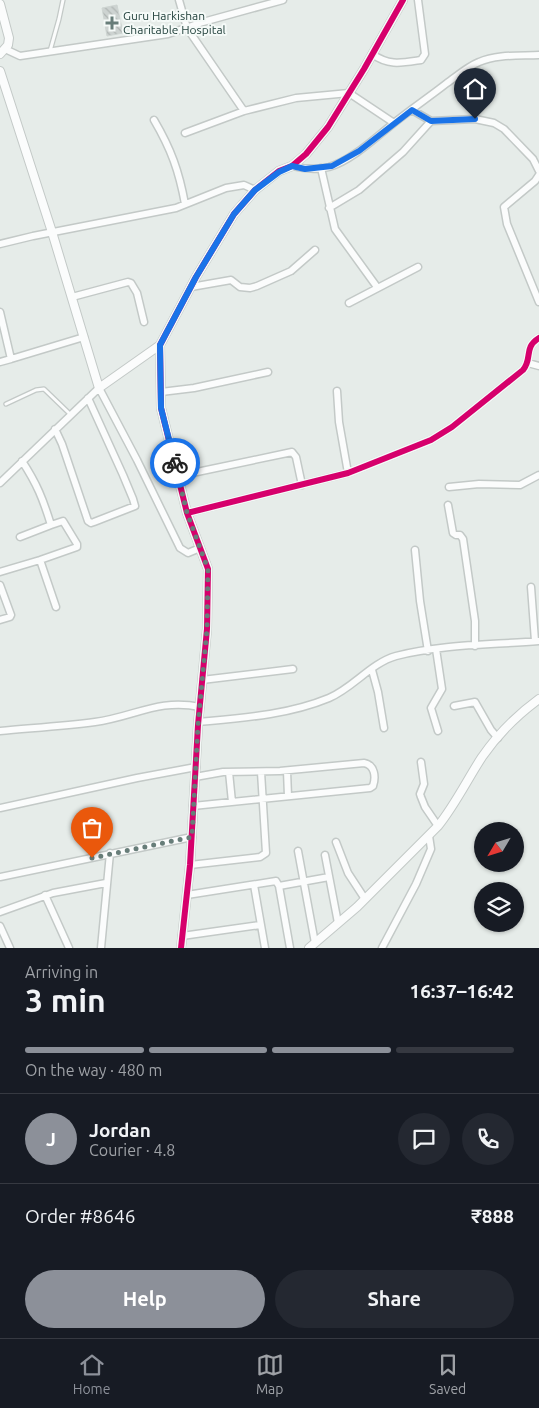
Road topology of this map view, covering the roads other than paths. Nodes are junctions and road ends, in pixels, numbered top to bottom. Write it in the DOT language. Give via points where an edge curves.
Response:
graph roads {
  1 [pos="63,0"];
  2 [pos="180,0"];
  3 [pos="283,0"];
  4 [pos="402,0"];
  5 [pos="418,0"];
  6 [pos="0,4"];
  7 [pos="187,28"];
  8 [pos="2,52"];
  9 [pos="50,52"];
  10 [pos="372,54"];
  11 [pos="539,55"];
  12 [pos="0,71"];
  13 [pos="349,93"];
  14 [pos="412,110"];
  15 [pos="244,111"];
  16 [pos="154,120"];
  17 [pos="431,121"];
  18 [pos="394,123"];
  19 [pos="185,133"];
  20 [pos="539,152"];
  21 [pos="533,159"];
  22 [pos="292,166"];
  23 [pos="321,168"];
  24 [pos="539,171"];
  25 [pos="539,175"];
  26 [pos="255,190"];
  27 [pos="185,204"];
  28 [pos="329,208"];
  29 [pos="52,232"];
  30 [pos="0,244"];
  31 [pos="315,250"];
  32 [pos="418,267"];
  33 [pos="191,287"];
  34 [pos="377,287"];
  35 [pos="72,297"];
  36 [pos="539,302"];
  37 [pos="349,303"];
  38 [pos="0,314"];
  39 [pos="144,322"];
  40 [pos="84,336"];
  41 [pos="539,338"];
  42 [pos="160,345"];
  43 [pos="11,359"];
  44 [pos="0,362"];
  45 [pos="528,363"];
  46 [pos="539,366"];
  47 [pos="268,372"];
  48 [pos="99,388"];
  49 [pos="337,391"];
  50 [pos="161,392"];
  51 [pos="88,398"];
  52 [pos="6,404"];
  53 [pos="70,414"];
  54 [pos="55,429"];
  55 [pos="22,461"];
  56 [pos="348,473"];
  57 [pos="539,475"];
  58 [pos="178,476"];
  59 [pos="0,482"];
  60 [pos="302,485"];
  61 [pos="449,486"];
  62 [pos="448,505"];
  63 [pos="187,513"];
  64 [pos="51,525"];
  65 [pos="20,537"];
  66 [pos="194,550"];
  67 [pos="415,550"];
  68 [pos="40,560"];
  69 [pos="0,572"];
  70 [pos="0,585"];
  71 [pos="531,587"];
  72 [pos="56,607"];
  73 [pos="0,620"];
  74 [pos="537,641"];
  75 [pos="476,646"];
  76 [pos="436,649"];
  77 [pos="428,651"];
  78 [pos="293,669"];
  79 [pos="372,670"];
  80 [pos="202,680"];
  81 [pos="539,699"];
  82 [pos="192,705"];
  83 [pos="454,706"];
  84 [pos="199,722"];
  85 [pos="384,728"];
  86 [pos="0,731"];
  87 [pos="438,731"];
  88 [pos="498,738"];
  89 [pos="422,762"];
  90 [pos="196,768"];
  91 [pos="287,771"];
  92 [pos="230,772"];
  93 [pos="260,772"];
  94 [pos="195,776"];
  95 [pos="288,796"];
  96 [pos="263,799"];
  97 [pos="232,802"];
  98 [pos="193,806"];
  99 [pos="0,808"];
  100 [pos="438,826"];
  101 [pos="428,836"];
  102 [pos="192,837"];
  103 [pos="336,842"];
  104 [pos="298,851"];
  105 [pos="110,853"];
  106 [pos="324,855"];
  107 [pos="190,865"];
  108 [pos="0,877"];
  109 [pos="329,877"];
  110 [pos="304,882"];
  111 [pos="106,884"];
  112 [pos="254,885"];
  113 [pos="279,886"];
  114 [pos="45,895"];
  115 [pos="187,895"];
  116 [pos="365,898"];
  117 [pos="0,912"];
  118 [pos="338,923"];
  119 [pos="260,925"];
  120 [pos="0,926"];
  121 [pos="182,936"];
  122 [pos="312,945"];
  123 [pos="10,948"];
  124 [pos="69,948"];
  125 [pos="101,948"];
  126 [pos="181,948"];
  127 [pos="265,948"];
  128 [pos="290,948"];
  129 [pos="382,948"];
  1 -- 9 [label="lane"];
  2 -- 7 [label="street"];
  3 -- 7 [label="street"];
  4 -- 10 [label="street"];
  5 -- 10 [label="street" via="424,57 390,63"];
  6 -- 8 [label="street" via="9,38"];
  7 -- 9 [label="street" via="168,34"];
  7 -- 15 [label="street"];
  8 -- 9 [label="street" via="20,56"];
  10 -- 13 [label="street"];
  11 -- 14 [label="street" via="480,61"];
  12 -- 29 [label="street"];
  13 -- 15 [label="street" via="296,98"];
  13 -- 18 [label="street"];
  13 -- 22 [label="street" via="328,127"];
  14 -- 17 [label="street"];
  14 -- 18 [label="street"];
  15 -- 19 [label="street"];
  16 -- 27 [label="street" via="176,162"];
  17 -- 21 [label="street" via="475,119 494,123"];
  17 -- 28 [label="street" via="403,152 359,190"];
  18 -- 23 [label="street" via="359,151 332,166"];
  20 -- 21 [label="street"];
  21 -- 24 [label="street"];
  22 -- 23 [label="street"];
  22 -- 26 [label="street"];
  23 -- 28 [label="street"];
  25 -- 36 [label="street" via="504,207 507,224"];
  26 -- 27 [label="street" via="244,185 226,188"];
  26 -- 33 [label="street" via="234,214"];
  27 -- 29 [label="street"];
  28 -- 34 [label="street" via="335,229"];
  29 -- 30 [label="street"];
  29 -- 35 [label="street"];
  31 -- 33 [label="street" via="291,271 257,286 240,287 231,280"];
  32 -- 34 [label="street"];
  33 -- 42 [label="street"];
  34 -- 37 [label="street"];
  35 -- 39 [label="street" via="131,283 137,293"];
  35 -- 40 [label="street"];
  38 -- 43 [label="street"];
  40 -- 43 [label="street"];
  40 -- 48 [label="street"];
  41 -- 45 [label="street" via="528,349"];
  42 -- 48 [label="street"];
  42 -- 50 [label="street"];
  43 -- 44 [label="street"];
  45 -- 46 [label="street"];
  45 -- 56 [label="street" via="452,427 431,440"];
  47 -- 50 [label="street"];
  48 -- 51 [label="street"];
  48 -- 66 [label="street" via="180,548"];
  49 -- 56 [label="street"];
  50 -- 58 [label="street" via="161,408"];
  51 -- 53 [label="street"];
  51 -- 54 [label="street" via="134,506 90,523"];
  52 -- 53 [label="lane" via="44,389"];
  53 -- 54 [label="street"];
  54 -- 55 [label="street"];
  55 -- 59 [label="street"];
  55 -- 64 [label="street" via="36,482"];
  56 -- 60 [label="street"];
  57 -- 61 [label="street" via="520,485"];
  58 -- 60 [label="street" via="292,452"];
  58 -- 63 [label="street"];
  60 -- 63 [label="street"];
  62 -- 75 [label="street" via="453,533 463,539"];
  63 -- 66 [label="street"];
  64 -- 65 [label="street"];
  64 -- 68 [label="street" via="63,521 77,547"];
  66 -- 80 [label="street" via="208,569"];
  67 -- 77 [label="street"];
  68 -- 69 [label="street"];
  68 -- 72 [label="street"];
  70 -- 73 [label="street" via="11,615"];
  71 -- 74 [label="street"];
  74 -- 75 [label="street"];
  75 -- 76 [label="street"];
  76 -- 77 [label="street"];
  76 -- 87 [label="street" via="442,689 431,708"];
  77 -- 79 [label="street" via="395,657"];
  78 -- 80 [label="street"];
  79 -- 84 [label="street" via="329,698 300,708 256,717"];
  79 -- 85 [label="street"];
  80 -- 82 [label="street"];
  81 -- 88 [label="street" via="516,717"];
  82 -- 84 [label="street"];
  82 -- 86 [label="street" via="150,707 97,722"];
  83 -- 88 [label="street" via="475,702"];
  84 -- 90 [label="street"];
  88 -- 100 [label="street"];
  89 -- 100 [label="street" via="424,784 420,794"];
  90 -- 94 [label="street"];
  90 -- 99 [label="street"];
  91 -- 93 [label="street"];
  91 -- 95 [label="street"];
  91 -- 95 [label="street" via="364,763 372,767 375,782 370,788"];
  92 -- 93 [label="street"];
  92 -- 94 [label="street"];
  92 -- 97 [label="street"];
  93 -- 96 [label="street"];
  94 -- 98 [label="street"];
  95 -- 96 [label="street"];
  96 -- 97 [label="street"];
  96 -- 107 [label="street" via="267,849 264,856"];
  97 -- 98 [label="street"];
  98 -- 102 [label="street"];
  100 -- 101 [label="street"];
  101 -- 116 [label="street"];
  101 -- 129 [label="street" via="430,849 416,884"];
  102 -- 105 [label="street"];
  102 -- 107 [label="street"];
  103 -- 116 [label="street" via="348,873"];
  104 -- 110 [label="street"];
  105 -- 108 [label="street"];
  105 -- 111 [label="street"];
  106 -- 109 [label="street"];
  107 -- 115 [label="street"];
  109 -- 110 [label="street"];
  109 -- 118 [label="street"];
  110 -- 113 [label="street"];
  110 -- 122 [label="street"];
  111 -- 114 [label="street"];
  111 -- 125 [label="street"];
  112 -- 113 [label="street" via="276,881"];
  112 -- 115 [label="street"];
  112 -- 119 [label="street"];
  113 -- 128 [label="street"];
  114 -- 117 [label="street"];
  114 -- 124 [label="street"];
  115 -- 121 [label="street"];
  116 -- 118 [label="street"];
  118 -- 122 [label="street"];
  119 -- 121 [label="street"];
  119 -- 127 [label="street"];
  120 -- 123 [label="street"];
  121 -- 126 [label="street"];
}
